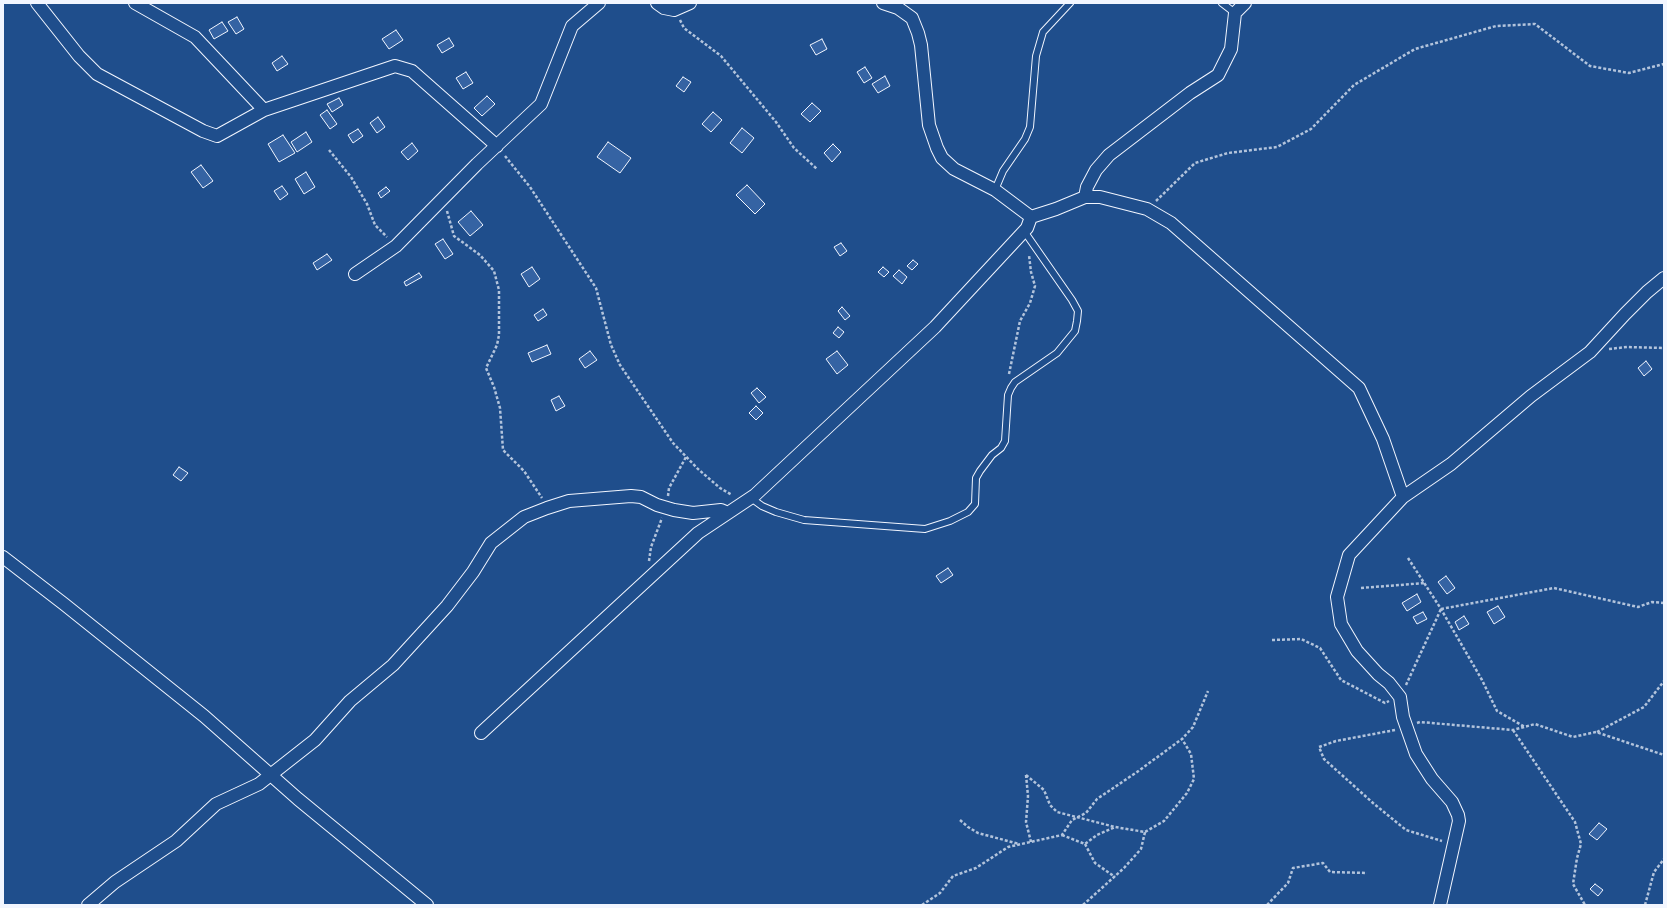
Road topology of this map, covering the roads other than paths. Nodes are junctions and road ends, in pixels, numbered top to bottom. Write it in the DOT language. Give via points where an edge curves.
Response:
graph roads {
  1 [pos="37,3"];
  2 [pos="135,3"];
  3 [pos="599,3"];
  4 [pos="658,3"];
  5 [pos="690,3"];
  6 [pos="883,3"];
  7 [pos="1070,3"];
  8 [pos="1222,3"];
  9 [pos="1245,3"];
  10 [pos="1235,13"];
  11 [pos="264,110"];
  12 [pos="497,146"];
  13 [pos="995,190"];
  14 [pos="1085,197"];
  15 [pos="1031,217"];
  16 [pos="1024,231"];
  17 [pos="355,274"];
  18 [pos="1664,278"];
  19 [pos="1403,497"];
  20 [pos="748,500"];
  21 [pos="728,513"];
  22 [pos="3,557"];
  23 [pos="481,733"];
  24 [pos="272,775"];
  25 [pos="88,905"];
  26 [pos="427,905"];
  27 [pos="1440,905"];
  1 -- 11 [label="street" via="79,56 97,74 202,131 217,136"];
  2 -- 11 [label="street" via="195,37"];
  3 -- 12 [label="street" via="572,26 541,104"];
  4 -- 5 [label="street" via="664,8 674,10"];
  6 -- 13 [label="street" via="898,8 912,18 918,33 929,125 942,158 954,169"];
  7 -- 13 [label="lane" via="1043,32 1036,56 1030,127"];
  8 -- 10 [label="lane"];
  9 -- 10 [label="street"];
  10 -- 14 [label="street" via="1231,49 1218,76 1190,93 1109,155 1096,170"];
  11 -- 12 [label="street" via="395,66 412,71"];
  12 -- 17 [label="street" via="396,246"];
  13 -- 15 [label="street"];
  14 -- 15 [label="street"];
  14 -- 19 [label="street" via="1100,197 1147,209 1171,223 1359,388 1383,439"];
  15 -- 16 [label="street"];
  16 -- 20 [label="street" via="935,327"];
  16 -- 20 [label="lane" via="1072,300 1078,311 1077,321 1074,331 1056,353 1015,382 1011,388 1008,395 1006,441 978,474 975,504 968,512 925,529 818,522 776,512"];
  18 -- 19 [label="street" via="1642,297 1594,348 1531,396 1451,464"];
  19 -- 27 [label="street" via="1350,555 1337,597 1341,624 1357,651 1400,697 1403,717 1416,754 1432,779 1452,802 1458,815 1459,821"];
  20 -- 21 [label="street"];
  21 -- 23 [label="street" via="698,533"];
  21 -- 24 [label="street" via="721,510 693,513 674,510 641,497 631,496 569,501 524,517 491,543 447,606 393,665 350,701 315,740"];
  22 -- 24 [label="street" via="198,711"];
  24 -- 25 [label="street" via="251,789 216,804 171,845 115,882"];
  24 -- 26 [label="street"];
}
